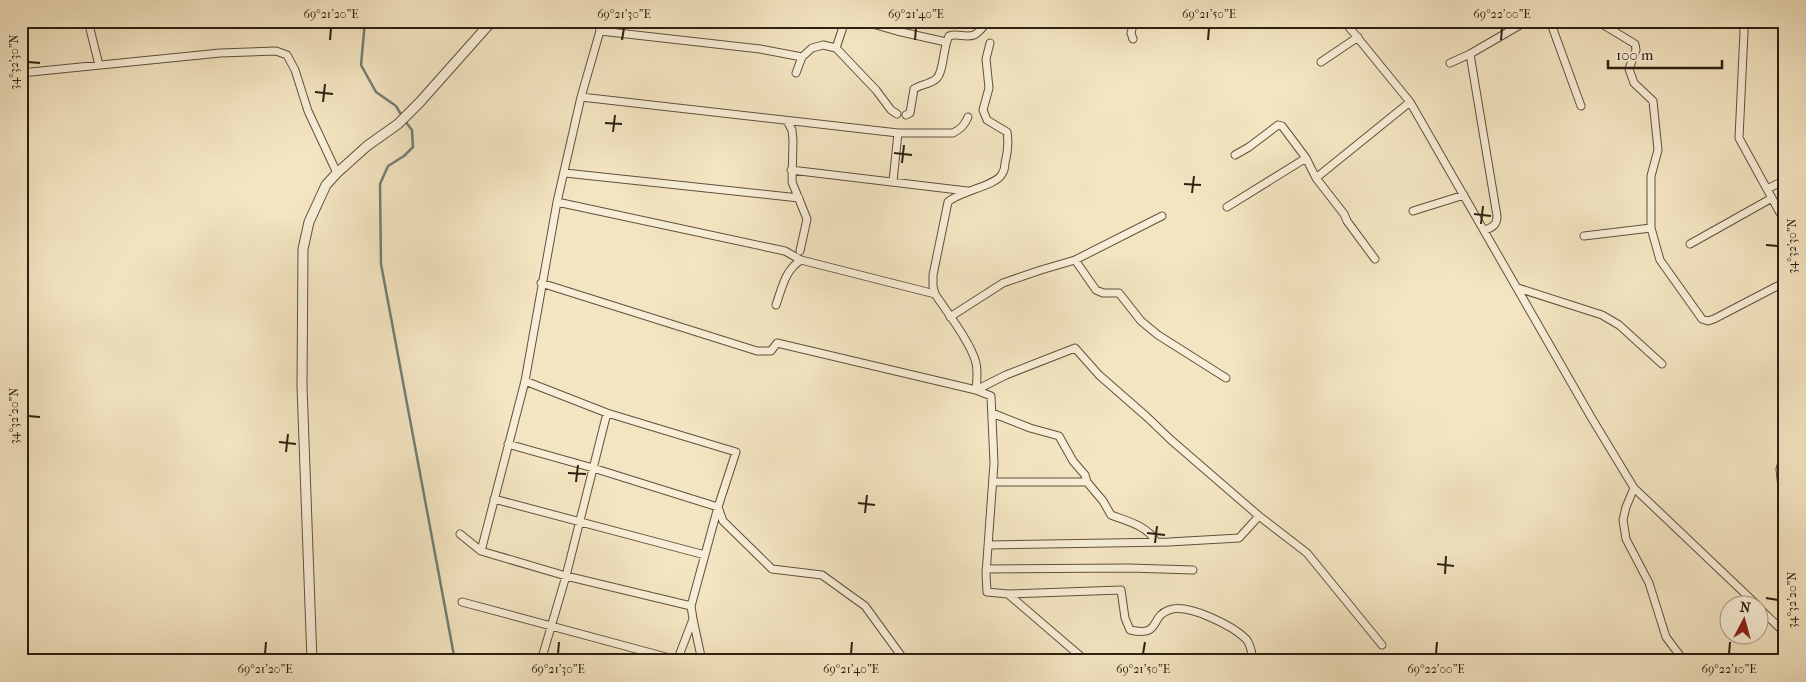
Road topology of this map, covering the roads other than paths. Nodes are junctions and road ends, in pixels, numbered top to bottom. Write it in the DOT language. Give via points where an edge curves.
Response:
graph roads {
  1 [pos="88,21"];
  2 [pos="492,21"];
  3 [pos="598,21"];
  4 [pos="845,21"];
  5 [pos="862,21"];
  6 [pos="989,21"];
  7 [pos="1026,21"];
  8 [pos="1036,21"];
  9 [pos="1134,21"];
  10 [pos="1344,21"];
  11 [pos="1521,21"];
  12 [pos="1550,21"];
  13 [pos="1598,21"];
  14 [pos="1742,21"];
  15 [pos="600,31"];
  16 [pos="1358,37"];
  17 [pos="1134,40"];
  18 [pos="946,42"];
  19 [pos="990,43"];
  20 [pos="836,48"];
  21 [pos="1470,54"];
  22 [pos="802,57"];
  23 [pos="1321,62"];
  24 [pos="1450,64"];
  25 [pos="99,65"];
  26 [pos="21,73"];
  27 [pos="796,73"];
  28 [pos="581,97"];
  29 [pos="1410,102"];
  30 [pos="1581,106"];
  31 [pos="897,114"];
  32 [pos="906,115"];
  33 [pos="968,116"];
  34 [pos="787,121"];
  35 [pos="898,133"];
  36 [pos="1235,155"];
  37 [pos="1306,158"];
  38 [pos="791,170"];
  39 [pos="337,173"];
  40 [pos="564,173"];
  41 [pos="1316,178"];
  42 [pos="1785,180"];
  43 [pos="893,181"];
  44 [pos="1767,189"];
  45 [pos="968,191"];
  46 [pos="1464,195"];
  47 [pos="799,198"];
  48 [pos="1772,198"];
  49 [pos="557,202"];
  50 [pos="1226,207"];
  51 [pos="1413,212"];
  52 [pos="1162,216"];
  53 [pos="1785,222"];
  54 [pos="1651,228"];
  55 [pos="1485,230"];
  56 [pos="1584,236"];
  57 [pos="1690,244"];
  58 [pos="800,251"];
  59 [pos="801,260"];
  60 [pos="1074,260"];
  61 [pos="1375,260"];
  62 [pos="1785,282"];
  63 [pos="541,283"];
  64 [pos="1518,288"];
  65 [pos="936,294"];
  66 [pos="776,305"];
  67 [pos="950,317"];
  68 [pos="1662,364"];
  69 [pos="1226,378"];
  70 [pos="525,381"];
  71 [pos="976,390"];
  72 [pos="607,413"];
  73 [pos="992,413"];
  74 [pos="508,444"];
  75 [pos="1785,454"];
  76 [pos="594,468"];
  77 [pos="992,482"];
  78 [pos="1087,482"];
  79 [pos="1634,488"];
  80 [pos="494,499"];
  81 [pos="718,507"];
  82 [pos="1259,516"];
  83 [pos="1785,517"];
  84 [pos="580,522"];
  85 [pos="460,534"];
  86 [pos="1156,542"];
  87 [pos="988,545"];
  88 [pos="481,551"];
  89 [pos="705,555"];
  90 [pos="986,569"];
  91 [pos="1193,570"];
  92 [pos="566,576"];
  93 [pos="1008,594"];
  94 [pos="1745,594"];
  95 [pos="462,602"];
  96 [pos="691,606"];
  97 [pos="1768,616"];
  98 [pos="692,619"];
  99 [pos="551,626"];
  100 [pos="1785,633"];
  101 [pos="1382,645"];
  102 [pos="677,660"];
  103 [pos="312,661"];
  104 [pos="541,661"];
  105 [pos="702,661"];
  106 [pos="905,661"];
  107 [pos="1086,661"];
  108 [pos="1253,661"];
  109 [pos="1684,661"];
  1 -- 25 [label="street"];
  2 -- 39 [label="street" via="398,124"];
  3 -- 15 [label="street"];
  4 -- 20 [label="street"];
  5 -- 18 [label="street"];
  6 -- 18 [label="street" via="972,36 955,34"];
  7 -- 8 [label="street"];
  9 -- 17 [label="street" via="1131,33"];
  10 -- 16 [label="street"];
  11 -- 21 [label="street" via="1520,25"];
  12 -- 30 [label="street"];
  13 -- 54 [label="street" via="1635,44 1629,69 1634,83 1653,101 1658,150 1651,176"];
  14 -- 44 [label="street" via="1739,138"];
  15 -- 22 [label="street" via="743,46"];
  15 -- 28 [label="street"];
  16 -- 23 [label="street"];
  16 -- 29 [label="street"];
  18 -- 32 [label="street" via="940,75 914,89 910,113"];
  19 -- 45 [label="street" via="986,59 989,88 983,110 987,120 1007,132 1009,148 1000,178"];
  20 -- 22 [label="street" via="817,45"];
  20 -- 31 [label="street"];
  21 -- 24 [label="street"];
  21 -- 55 [label="street" via="1498,216 1493,227"];
  22 -- 27 [label="street"];
  25 -- 26 [label="street"];
  25 -- 39 [label="street" via="220,53 276,51 287,55 308,111"];
  28 -- 34 [label="street"];
  28 -- 40 [label="street"];
  29 -- 41 [label="street"];
  29 -- 46 [label="street"];
  33 -- 35 [label="street" via="965,124 953,133"];
  34 -- 35 [label="street"];
  34 -- 38 [label="street" via="793,140"];
  35 -- 43 [label="street"];
  36 -- 37 [label="street" via="1280,125"];
  37 -- 41 [label="street"];
  37 -- 50 [label="street"];
  38 -- 43 [label="street"];
  38 -- 47 [label="street"];
  39 -- 103 [label="street" via="317,202 303,249 302,386"];
  40 -- 47 [label="street"];
  40 -- 49 [label="street"];
  41 -- 61 [label="street"];
  42 -- 44 [label="street"];
  43 -- 45 [label="street"];
  44 -- 48 [label="street"];
  45 -- 65 [label="street" via="955,196 945,210 933,275"];
  46 -- 51 [label="street"];
  46 -- 55 [label="street"];
  47 -- 58 [label="street" via="807,219"];
  48 -- 53 [label="street"];
  48 -- 57 [label="street"];
  49 -- 59 [label="street" via="785,251"];
  49 -- 63 [label="street"];
  52 -- 60 [label="street"];
  54 -- 56 [label="street"];
  54 -- 62 [label="street" via="1660,260 1702,319 1714,319"];
  55 -- 64 [label="street"];
  59 -- 65 [label="street"];
  59 -- 66 [label="street" via="787,273"];
  60 -- 67 [label="street" via="1003,283"];
  60 -- 69 [label="street" via="1096,290 1119,293 1141,321 1158,335"];
  63 -- 70 [label="street"];
  63 -- 71 [label="street" via="757,351 771,351 777,343"];
  64 -- 68 [label="street" via="1602,315 1619,325"];
  64 -- 79 [label="street"];
  65 -- 67 [label="street"];
  67 -- 71 [label="street" via="976,361"];
  70 -- 72 [label="street"];
  70 -- 74 [label="street"];
  71 -- 73 [label="street" via="992,396"];
  71 -- 82 [label="street" via="1075,348 1099,375"];
  72 -- 76 [label="street"];
  72 -- 81 [label="street" via="736,452"];
  73 -- 77 [label="street"];
  73 -- 78 [label="street" via="1059,436"];
  74 -- 76 [label="street"];
  74 -- 80 [label="street"];
  75 -- 83 [label="street" via="1780,470"];
  76 -- 81 [label="street"];
  76 -- 84 [label="street"];
  77 -- 78 [label="street"];
  77 -- 87 [label="street"];
  78 -- 86 [label="street" via="1111,515 1136,524 1152,535"];
  79 -- 94 [label="street"];
  79 -- 109 [label="street" via="1623,520 1626,539 1649,583 1666,638"];
  80 -- 84 [label="street"];
  80 -- 88 [label="street"];
  81 -- 89 [label="street"];
  81 -- 106 [label="street" via="723,522 772,569 822,575 865,606"];
  82 -- 86 [label="street" via="1239,538"];
  82 -- 101 [label="street" via="1307,553"];
  84 -- 89 [label="street"];
  84 -- 92 [label="street"];
  85 -- 88 [label="street"];
  86 -- 87 [label="street"];
  87 -- 90 [label="street"];
  88 -- 92 [label="street"];
  89 -- 96 [label="street"];
  90 -- 91 [label="street"];
  90 -- 93 [label="street" via="987,592"];
  92 -- 96 [label="street"];
  92 -- 99 [label="street"];
  93 -- 107 [label="street"];
  93 -- 108 [label="street" via="1121,590 1130,630 1142,633 1153,628 1169,610 1186,609 1223,623 1247,640"];
  95 -- 99 [label="street"];
  96 -- 98 [label="street"];
  97 -- 100 [label="street"];
  98 -- 102 [label="street"];
  98 -- 105 [label="street"];
  99 -- 102 [label="street"];
  99 -- 104 [label="street"];
}
